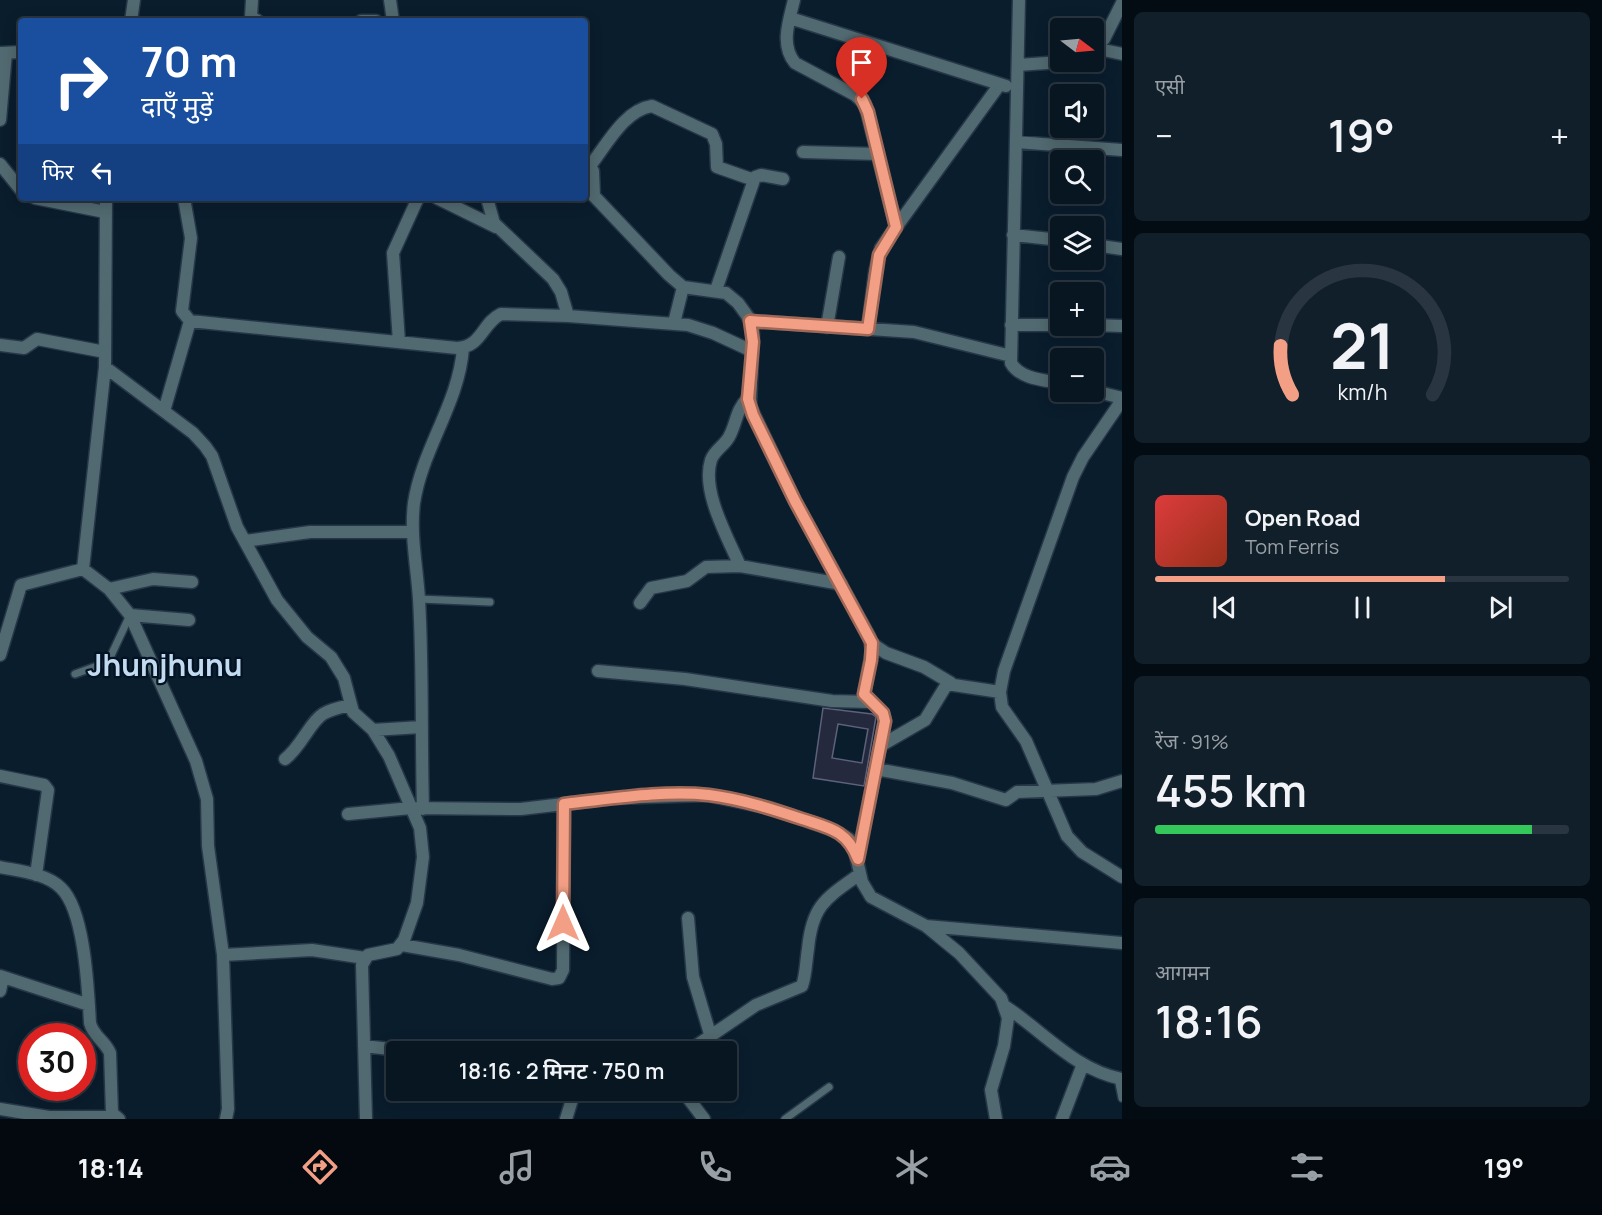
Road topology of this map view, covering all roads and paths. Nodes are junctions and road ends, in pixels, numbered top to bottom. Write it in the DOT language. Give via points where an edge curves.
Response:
graph roads {
  1 [pos="134,0"];
  2 [pos="252,0"];
  3 [pos="390,0"];
  4 [pos="794,0"];
  5 [pos="1019,0"];
  6 [pos="1122,3"];
  7 [pos="131,18"];
  8 [pos="252,18"];
  9 [pos="393,18"];
  10 [pos="790,18"];
  11 [pos="1104,39"];
  12 [pos="1104,50"];
  13 [pos="18,52"];
  14 [pos="3,53"];
  15 [pos="1122,54"];
  16 [pos="1050,63"];
  17 [pos="1018,65"];
  18 [pos="1000,84"];
  19 [pos="1017,89"];
  20 [pos="0,120"];
  21 [pos="1016,142"];
  22 [pos="1122,150"];
  23 [pos="803,152"];
  24 [pos="878,154"];
  25 [pos="588,163"];
  26 [pos="0,164"];
  27 [pos="783,179"];
  28 [pos="754,180"];
  29 [pos="18,186"];
  30 [pos="50,201"];
  31 [pos="106,201"];
  32 [pos="184,201"];
  33 [pos="417,201"];
  34 [pos="447,201"];
  35 [pos="488,201"];
  36 [pos="105,212"];
  37 [pos="896,227"];
  38 [pos="500,229"];
  39 [pos="1013,235"];
  40 [pos="1050,239"];
  41 [pos="1104,246"];
  42 [pos="1122,249"];
  43 [pos="839,257"];
  44 [pos="683,287"];
  45 [pos="716,290"];
  46 [pos="568,316"];
  47 [pos="190,321"];
  48 [pos="750,321"];
  49 [pos="674,323"];
  50 [pos="1011,325"];
  51 [pos="1050,325"];
  52 [pos="1104,325"];
  53 [pos="1122,326"];
  54 [pos="827,327"];
  55 [pos="868,329"];
  56 [pos="399,342"];
  57 [pos="0,345"];
  58 [pos="463,348"];
  59 [pos="105,351"];
  60 [pos="752,351"];
  61 [pos="1011,356"];
  62 [pos="105,367"];
  63 [pos="1050,380"];
  64 [pos="1104,394"];
  65 [pos="748,399"];
  66 [pos="1122,399"];
  67 [pos="164,411"];
  68 [pos="412,532"];
  69 [pos="245,541"];
  70 [pos="740,566"];
  71 [pos="83,569"];
  72 [pos="192,582"];
  73 [pos="841,584"];
  74 [pos="109,589"];
  75 [pos="419,599"];
  76 [pos="490,602"];
  77 [pos="640,603"];
  78 [pos="130,615"];
  79 [pos="189,620"];
  80 [pos="872,643"];
  81 [pos="0,649"];
  82 [pos="598,671"];
  83 [pos="75,674"];
  84 [pos="951,683"];
  85 [pos="1000,692"];
  86 [pos="870,702"];
  87 [pos="351,705"];
  88 [pos="421,727"];
  89 [pos="373,730"];
  90 [pos="880,746"];
  91 [pos="285,759"];
  92 [pos="876,769"];
  93 [pos="0,776"];
  94 [pos="1122,780"];
  95 [pos="1047,792"];
  96 [pos="564,804"];
  97 [pos="417,808"];
  98 [pos="348,814"];
  99 [pos="858,859"];
  100 [pos="0,867"];
  101 [pos="860,874"];
  102 [pos="36,875"];
  103 [pos="1122,877"];
  104 [pos="688,918"];
  105 [pos="926,926"];
  106 [pos="1122,943"];
  107 [pos="402,945"];
  108 [pos="223,955"];
  109 [pos="364,958"];
  110 [pos="1,977"];
  111 [pos="0,991"];
  112 [pos="89,1005"];
  113 [pos="1006,1007"];
  114 [pos="710,1034"];
  115 [pos="701,1041"];
  116 [pos="364,1046"];
  117 [pos="386,1049"];
  118 [pos="1083,1064"];
  119 [pos="1120,1079"];
  120 [pos="829,1087"];
  121 [pos="1122,1098"];
  122 [pos="572,1101"];
  123 [pos="690,1101"];
  124 [pos="0,1109"];
  125 [pos="12,1115"];
  126 [pos="118,1118"];
  127 [pos="226,1119"];
  128 [pos="366,1119"];
  129 [pos="566,1119"];
  130 [pos="704,1119"];
  131 [pos="785,1119"];
  132 [pos="996,1119"];
  133 [pos="1062,1119"];
  1 -- 7 [label="street"];
  2 -- 8 [label="street"];
  3 -- 9 [label="street"];
  4 -- 10 [label="street"];
  5 -- 17 [label="street"];
  6 -- 11 [label="street"];
  10 -- 18 [label="street"];
  10 -- 24 [label="street" via="786,37 789,56 862,99"];
  12 -- 15 [label="street"];
  13 -- 14 [label="street"];
  14 -- 20 [label="street"];
  16 -- 17 [label="street"];
  17 -- 19 [label="street"];
  18 -- 19 [label="street"];
  18 -- 37 [label="street"];
  19 -- 21 [label="street"];
  21 -- 22 [label="street"];
  21 -- 39 [label="street"];
  23 -- 24 [label="street"];
  24 -- 37 [label="street"];
  25 -- 28 [label="street" via="629,117 652,106 712,134 717,167"];
  25 -- 44 [label="street" via="594,196"];
  26 -- 29 [label="street"];
  27 -- 28 [label="street" via="759,175"];
  28 -- 45 [label="street"];
  30 -- 36 [label="street"];
  31 -- 36 [label="street"];
  32 -- 47 [label="street" via="190,238 183,311"];
  33 -- 56 [label="street" via="393,253"];
  34 -- 38 [label="street"];
  35 -- 38 [label="street" via="493,222"];
  36 -- 59 [label="street"];
  37 -- 55 [label="street" via="879,255"];
  38 -- 46 [label="street" via="553,279"];
  39 -- 40 [label="street"];
  39 -- 50 [label="street"];
  41 -- 42 [label="street"];
  43 -- 54 [label="street"];
  44 -- 45 [label="street"];
  44 -- 49 [label="street"];
  45 -- 48 [label="street" via="733,297"];
  46 -- 49 [label="street"];
  46 -- 58 [label="street" via="501,314 478,340"];
  47 -- 56 [label="street"];
  47 -- 67 [label="street"];
  48 -- 54 [label="street"];
  48 -- 60 [label="street"];
  49 -- 60 [label="street" via="699,327"];
  50 -- 51 [label="street"];
  50 -- 61 [label="street"];
  52 -- 53 [label="street"];
  54 -- 55 [label="street"];
  55 -- 61 [label="street" via="921,334"];
  56 -- 58 [label="street"];
  57 -- 59 [label="street" via="24,348 37,339"];
  58 -- 68 [label="street" via="458,381 420,476"];
  59 -- 62 [label="street"];
  60 -- 65 [label="street"];
  61 -- 63 [label="street" via="1018,372"];
  62 -- 67 [label="street"];
  62 -- 71 [label="street"];
  64 -- 66 [label="street"];
  65 -- 70 [label="street" via="737,411 729,437 714,455 709,473 720,520"];
  65 -- 73 [label="street" via="790,492"];
  66 -- 85 [label="street" via="1073,477"];
  67 -- 69 [label="street" via="193,433 212,456"];
  68 -- 69 [label="street" via="289,533"];
  68 -- 75 [label="street"];
  69 -- 87 [label="street" via="289,617 338,668"];
  70 -- 73 [label="street"];
  70 -- 77 [label="street" via="703,568 687,581 651,588"];
  71 -- 74 [label="street"];
  71 -- 81 [label="street" via="21,585"];
  72 -- 74 [label="street" via="153,579"];
  73 -- 80 [label="street"];
  74 -- 78 [label="street"];
  75 -- 76 [label="lane"];
  75 -- 88 [label="street"];
  78 -- 79 [label="street"];
  78 -- 83 [label="lane" via="108,662"];
  78 -- 108 [label="street" via="204,786 209,860"];
  80 -- 84 [label="street"];
  80 -- 86 [label="street" via="864,689"];
  82 -- 86 [label="street" via="685,679 832,701"];
  84 -- 85 [label="street"];
  84 -- 90 [label="street" via="942,690 925,720"];
  85 -- 95 [label="street" via="1002,707 1026,741"];
  86 -- 90 [label="street" via="885,717"];
  87 -- 89 [label="street" via="353,712"];
  87 -- 91 [label="street" via="322,714 300,746"];
  88 -- 89 [label="street"];
  88 -- 97 [label="street"];
  89 -- 97 [label="street"];
  90 -- 92 [label="street"];
  92 -- 95 [label="street" via="952,783 1006,800 1017,792"];
  92 -- 99 [label="street"];
  93 -- 102 [label="street" via="44,785 48,790"];
  94 -- 95 [label="street" via="1096,789"];
  95 -- 103 [label="street" via="1074,845"];
  96 -- 97 [label="street" via="521,809"];
  96 -- 99 [label="street" via="679,795 730,798 842,834 854,847"];
  96 -- 107 [label="street" via="563,970 559,978"];
  97 -- 98 [label="street"];
  97 -- 107 [label="street" via="422,868 417,903"];
  99 -- 101 [label="street"];
  100 -- 102 [label="street"];
  101 -- 105 [label="street" via="871,897"];
  101 -- 114 [label="street" via="828,896 816,911 802,986 756,1005"];
  102 -- 112 [label="street" via="60,886 71,900"];
  104 -- 114 [label="street" via="693,977"];
  105 -- 106 [label="street"];
  105 -- 113 [label="street" via="959,953"];
  107 -- 109 [label="street"];
  108 -- 109 [label="street" via="312,950"];
  108 -- 127 [label="street"];
  109 -- 116 [label="street"];
  110 -- 111 [label="street"];
  110 -- 112 [label="street"];
  112 -- 126 [label="street" via="92,1031 110,1053 111,1107"];
  113 -- 118 [label="street"];
  113 -- 132 [label="street" via="1007,1028 991,1090"];
  114 -- 115 [label="street"];
  116 -- 117 [label="street"];
  116 -- 128 [label="street"];
  118 -- 119 [label="street"];
  118 -- 133 [label="street"];
  119 -- 121 [label="lane"];
  120 -- 131 [label="lane"];
  122 -- 129 [label="street"];
  123 -- 130 [label="street"];
  124 -- 125 [label="street"];
  125 -- 126 [label="street"];
}
